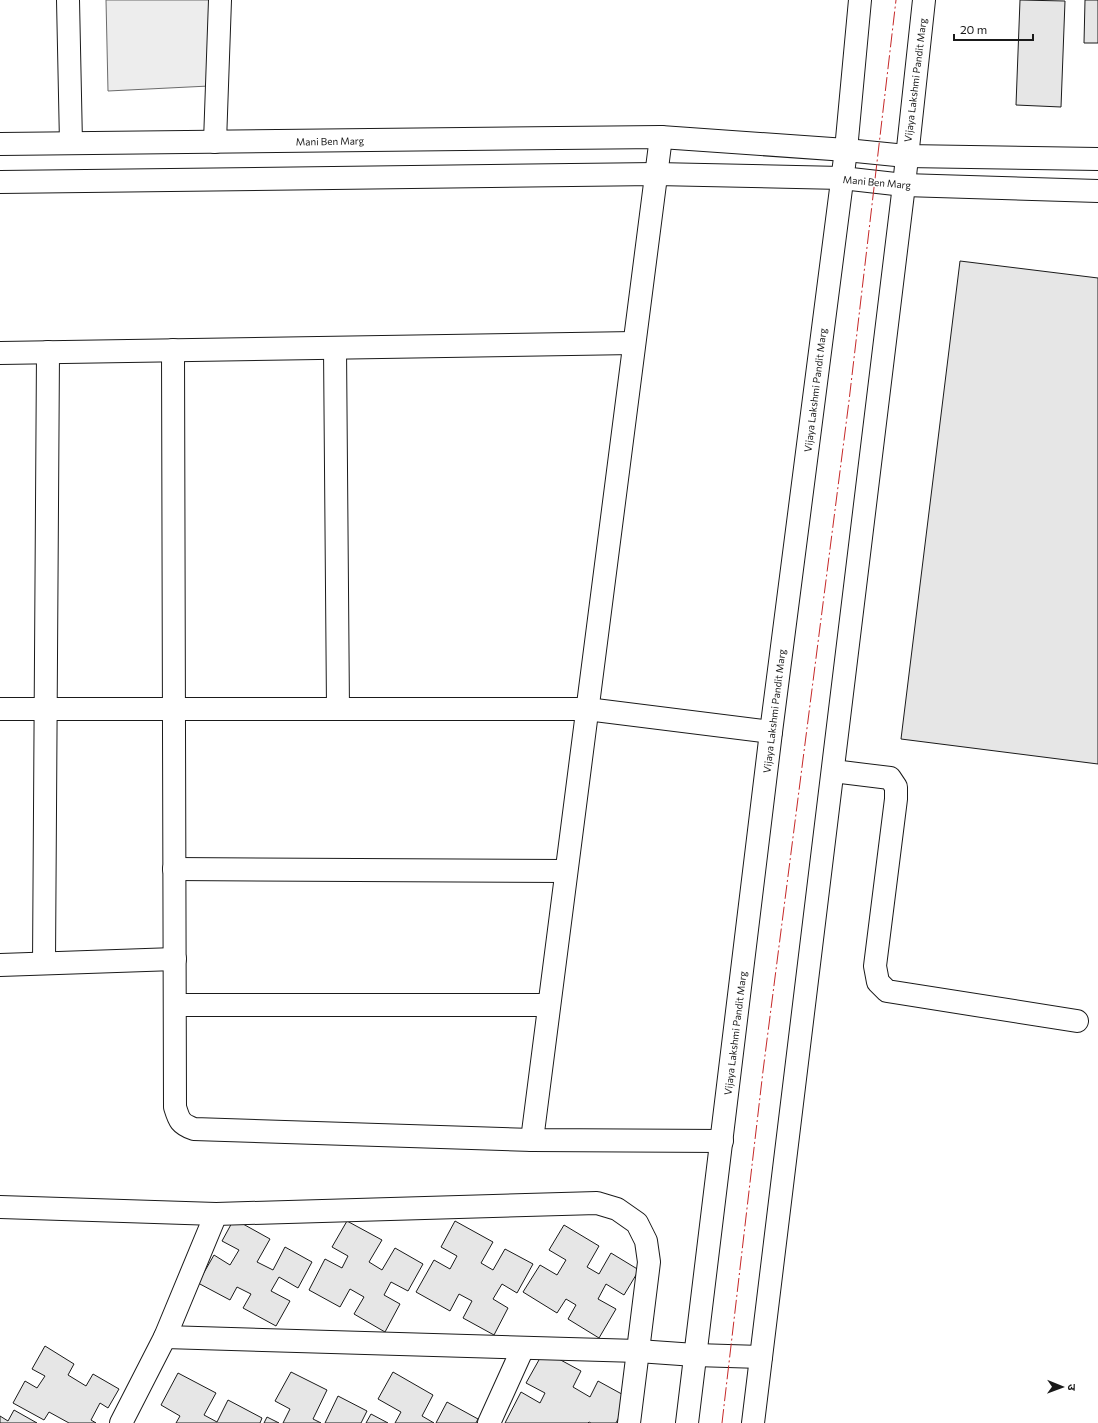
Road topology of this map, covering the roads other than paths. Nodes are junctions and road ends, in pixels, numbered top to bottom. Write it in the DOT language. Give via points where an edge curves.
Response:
graph roads {
  1 [pos="68,0"];
  2 [pos="220,0"];
  3 [pos="860,0"];
  4 [pos="924,0"];
  5 [pos="661,137"];
  6 [pos="215,142"];
  7 [pos="71,143"];
  8 [pos="0,144"];
  9 [pos="846,150"];
  10 [pos="906,156"];
  11 [pos="1098,159"];
  12 [pos="656,174"];
  13 [pos="842,178"];
  14 [pos="0,182"];
  15 [pos="904,185"];
  16 [pos="1098,191"];
  17 [pos="634,343"];
  18 [pos="335,348"];
  19 [pos="173,350"];
  20 [pos="48,352"];
  21 [pos="0,353"];
  22 [pos="0,709"];
  23 [pos="46,709"];
  24 [pos="174,709"];
  25 [pos="338,709"];
  26 [pos="587,709"];
  27 [pos="771,732"];
  28 [pos="833,771"];
  29 [pos="174,869"];
  30 [pos="566,871"];
  31 [pos="175,959"];
  32 [pos="44,963"];
  33 [pos="0,965"];
  34 [pos="175,1005"];
  35 [pos="549,1005"];
  36 [pos="1077,1021"];
  37 [pos="532,1140"];
  38 [pos="722,1140"];
  39 [pos="0,1207"];
  40 [pos="216,1214"];
  41 [pos="165,1337"];
  42 [pos="523,1348"];
  43 [pos="638,1351"];
  44 [pos="695,1355"];
  45 [pos="761,1357"];
  46 [pos="121,1423"];
  47 [pos="489,1423"];
  48 [pos="629,1423"];
  49 [pos="687,1423"];
  50 [pos="753,1423"];
  1 -- 7 [label="street"];
  2 -- 6 [label="street"];
  3 -- 9 [label="street, Vijaya Lakshmi Pandit Marg"];
  4 -- 10 [label="street, Vijaya Lakshmi Pandit Marg"];
  5 -- 6 [label="street, Mani Ben Marg"];
  5 -- 9 [label="street, Mani Ben Marg"];
  5 -- 12 [label="street"];
  6 -- 7 [label="street, Mani Ben Marg"];
  7 -- 8 [label="street, Mani Ben Marg"];
  9 -- 10 [label="street, Mani Ben Marg"];
  9 -- 13 [label="street, Vijaya Lakshmi Pandit Marg"];
  10 -- 11 [label="street, Mani Ben Marg"];
  10 -- 15 [label="street, Vijaya Lakshmi Pandit Marg"];
  12 -- 13 [label="street, Mani Ben Marg"];
  12 -- 14 [label="street, Mani Ben Marg"];
  12 -- 17 [label="street"];
  13 -- 15 [label="street, Mani Ben Marg"];
  13 -- 27 [label="street, Vijaya Lakshmi Pandit Marg"];
  15 -- 16 [label="street, Mani Ben Marg"];
  15 -- 28 [label="street, Vijaya Lakshmi Pandit Marg"];
  17 -- 18 [label="street"];
  17 -- 26 [label="street"];
  18 -- 19 [label="street"];
  18 -- 25 [label="street"];
  19 -- 20 [label="street"];
  19 -- 24 [label="street"];
  20 -- 21 [label="street"];
  20 -- 23 [label="street"];
  22 -- 23 [label="street"];
  23 -- 24 [label="street"];
  23 -- 32 [label="street"];
  24 -- 25 [label="street"];
  24 -- 29 [label="street"];
  25 -- 26 [label="street"];
  26 -- 27 [label="street"];
  26 -- 30 [label="street"];
  27 -- 38 [label="street, Vijaya Lakshmi Pandit Marg"];
  28 -- 36 [label="street" via="890,778 896,787 875,966 878,982 887,991"];
  28 -- 45 [label="street, Vijaya Lakshmi Pandit Marg"];
  29 -- 30 [label="street"];
  29 -- 31 [label="street"];
  30 -- 35 [label="street"];
  31 -- 32 [label="street"];
  31 -- 34 [label="street"];
  32 -- 33 [label="street"];
  34 -- 35 [label="street"];
  34 -- 37 [label="street" via="175,1106 179,1119 184,1125 194,1129"];
  35 -- 37 [label="street"];
  37 -- 38 [label="street"];
  38 -- 44 [label="street, Vijaya Lakshmi Pandit Marg"];
  39 -- 40 [label="street"];
  40 -- 41 [label="street"];
  40 -- 43 [label="street" via="597,1203 618,1208 638,1223 646,1241 649,1262"];
  41 -- 42 [label="street"];
  41 -- 46 [label="street"];
  42 -- 43 [label="street"];
  42 -- 47 [label="street"];
  43 -- 44 [label="street"];
  43 -- 48 [label="street"];
  44 -- 45 [label="street"];
  44 -- 49 [label="street, Vijaya Lakshmi Pandit Marg"];
  45 -- 50 [label="street, Vijaya Lakshmi Pandit Marg"];
}
